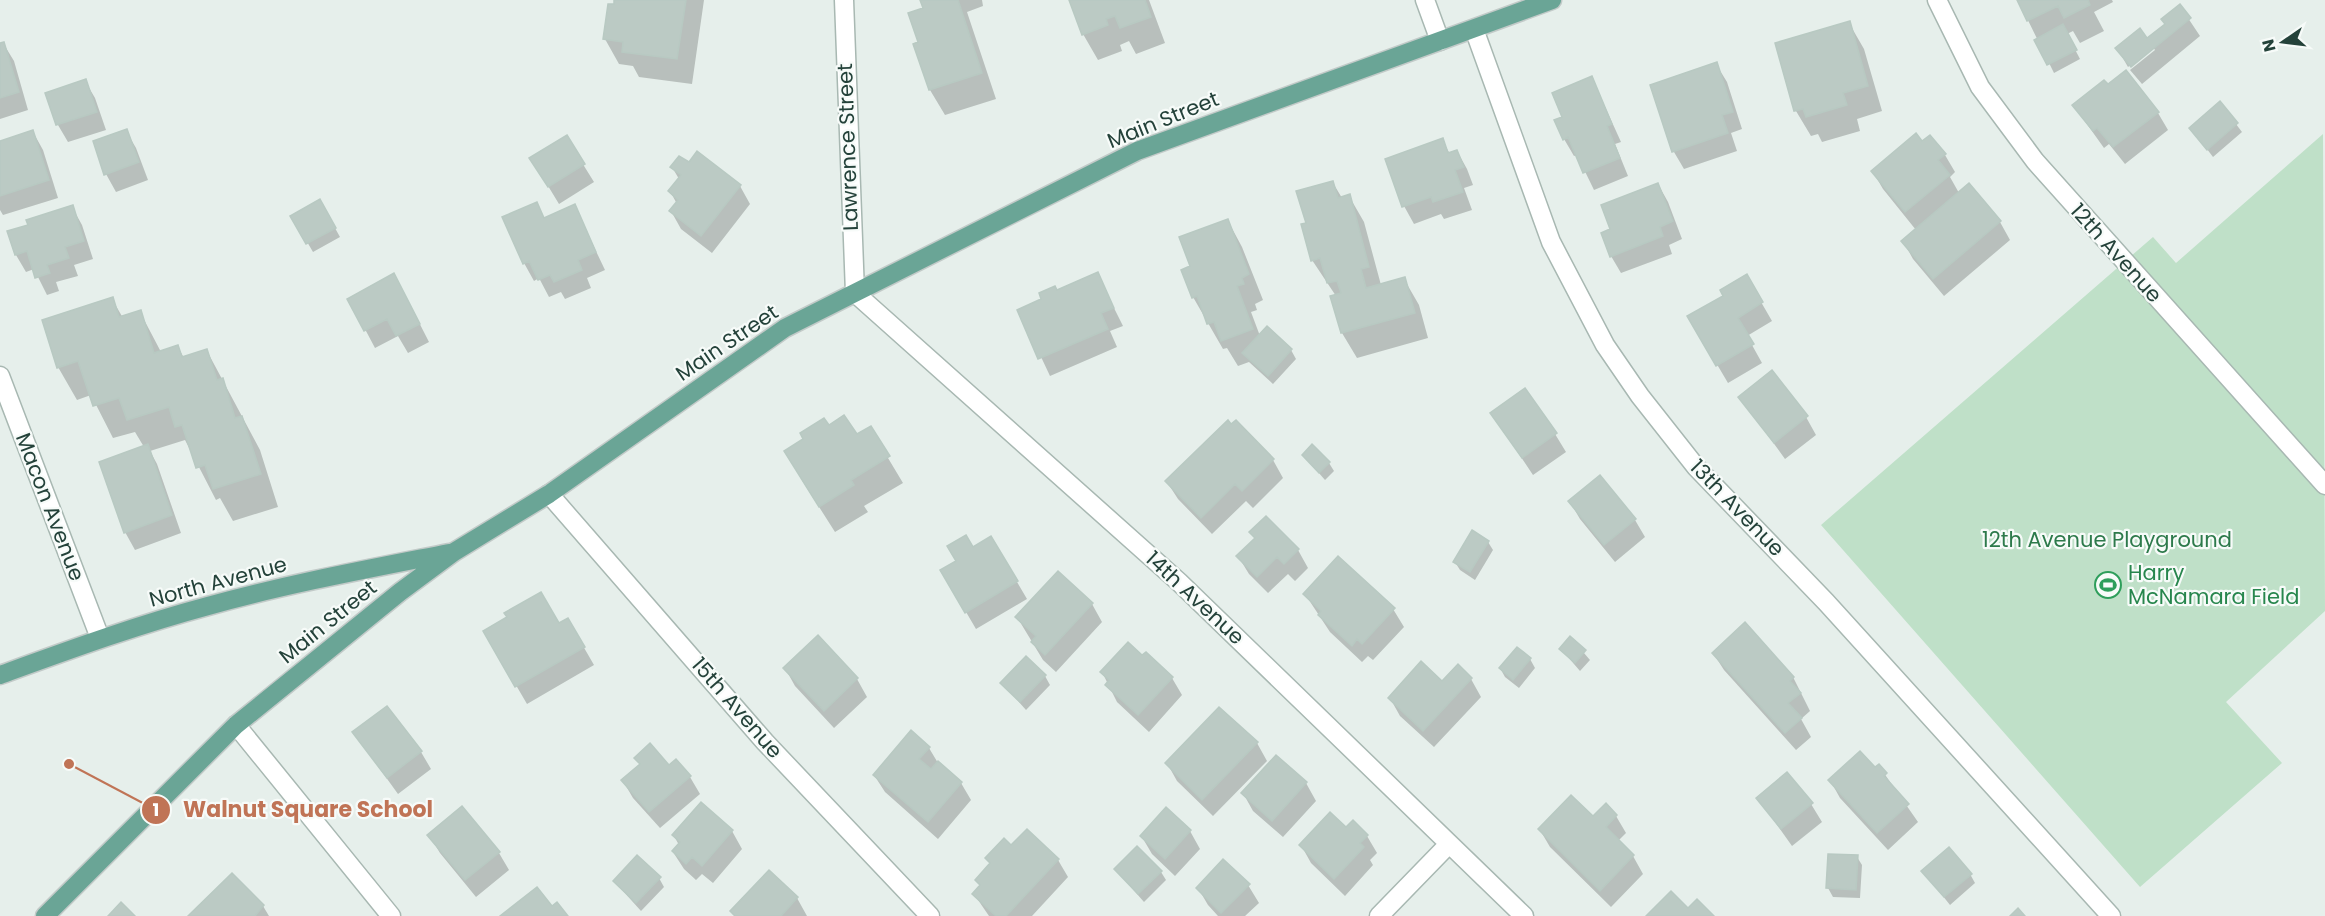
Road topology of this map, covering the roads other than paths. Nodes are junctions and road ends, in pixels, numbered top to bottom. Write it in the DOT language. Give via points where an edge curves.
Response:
graph roads {
  1 [pos="844,0"];
  2 [pos="1425,0"];
  3 [pos="1552,0"];
  4 [pos="1937,0"];
  5 [pos="1474,29"];
  6 [pos="1440,41"];
  7 [pos="855,293"];
  8 [pos="0,376"];
  9 [pos="2325,485"];
  10 [pos="549,495"];
  11 [pos="453,552"];
  12 [pos="100,638"];
  13 [pos="0,675"];
  14 [pos="236,725"];
  15 [pos="1449,844"];
  16 [pos="45,916"];
  17 [pos="391,916"];
  18 [pos="930,916"];
  19 [pos="1379,916"];
  20 [pos="1524,916"];
  21 [pos="2111,916"];
  1 -- 7 [label="street, Lawrence Street"];
  2 -- 6 [label="street"];
  3 -- 5 [label="main road, Main Street"];
  4 -- 9 [label="street, 12th Avenue" via="1980,87 2035,161"];
  5 -- 6 [label="main road, Main Street"];
  5 -- 21 [label="street, 13th Avenue" via="1551,242 1605,345 1640,396 1696,467 1826,602"];
  6 -- 7 [label="main road, Main Street" via="1137,151"];
  7 -- 10 [label="main road, Main Street" via="785,328"];
  7 -- 15 [label="street, 14th Avenue" via="1179,582"];
  8 -- 12 [label="street, Macon Avenue"];
  10 -- 11 [label="main road, Main Street"];
  10 -- 18 [label="street, 15th Avenue" via="765,742"];
  11 -- 12 [label="main road, North Avenue" via="299,583"];
  11 -- 14 [label="main road, Main Street"];
  12 -- 13 [label="main road, North Avenue"];
  14 -- 16 [label="main road, Main Street"];
  14 -- 17 [label="street"];
  15 -- 19 [label="street"];
  15 -- 20 [label="street, 14th Avenue"];
}
